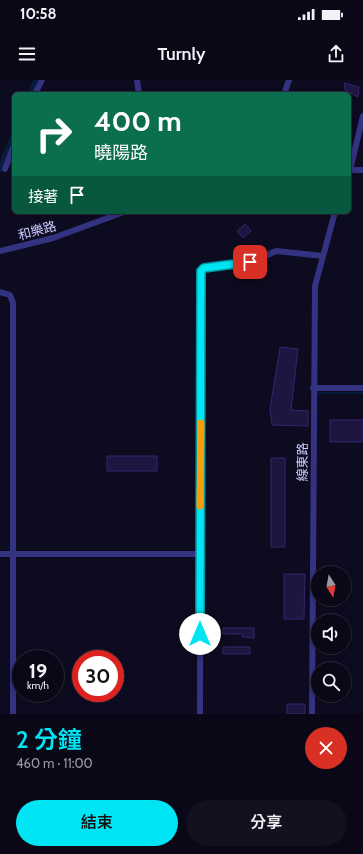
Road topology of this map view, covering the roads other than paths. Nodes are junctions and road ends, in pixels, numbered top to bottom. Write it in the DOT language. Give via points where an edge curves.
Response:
graph roads {
  1 [pos="42,80"];
  2 [pos="137,80"];
  3 [pos="289,80"];
  4 [pos="36,92"];
  5 [pos="139,92"];
  6 [pos="285,92"];
  7 [pos="363,116"];
  8 [pos="12,150"];
  9 [pos="351,168"];
  10 [pos="5,169"];
  11 [pos="363,170"];
  12 [pos="351,172"];
  13 [pos="119,214"];
  14 [pos="334,214"];
  15 [pos="0,251"];
  16 [pos="323,256"];
  17 [pos="0,292"];
  18 [pos="313,388"];
  19 [pos="363,388"];
  20 [pos="0,554"];
  21 [pos="12,554"];
  22 [pos="200,554"];
  23 [pos="13,714"];
  24 [pos="200,714"];
  25 [pos="312,714"];
  1 -- 4 [label="street"];
  2 -- 5 [label="street"];
  3 -- 6 [label="street"];
  7 -- 9 [label="street"];
  8 -- 10 [label="street"];
  11 -- 12 [label="street"];
  13 -- 15 [label="street, 和樂路" via="53,238"];
  14 -- 16 [label="street, 線東路"];
  16 -- 18 [label="street, 線東路" via="315,286"];
  16 -- 22 [label="street" via="276,251 250,262 204,268 201,271"];
  17 -- 21 [label="street" via="10,295 13,302"];
  18 -- 19 [label="street"];
  18 -- 25 [label="street, 線東路"];
  20 -- 21 [label="street"];
  21 -- 22 [label="street"];
  21 -- 23 [label="street"];
  22 -- 24 [label="street"];
}
